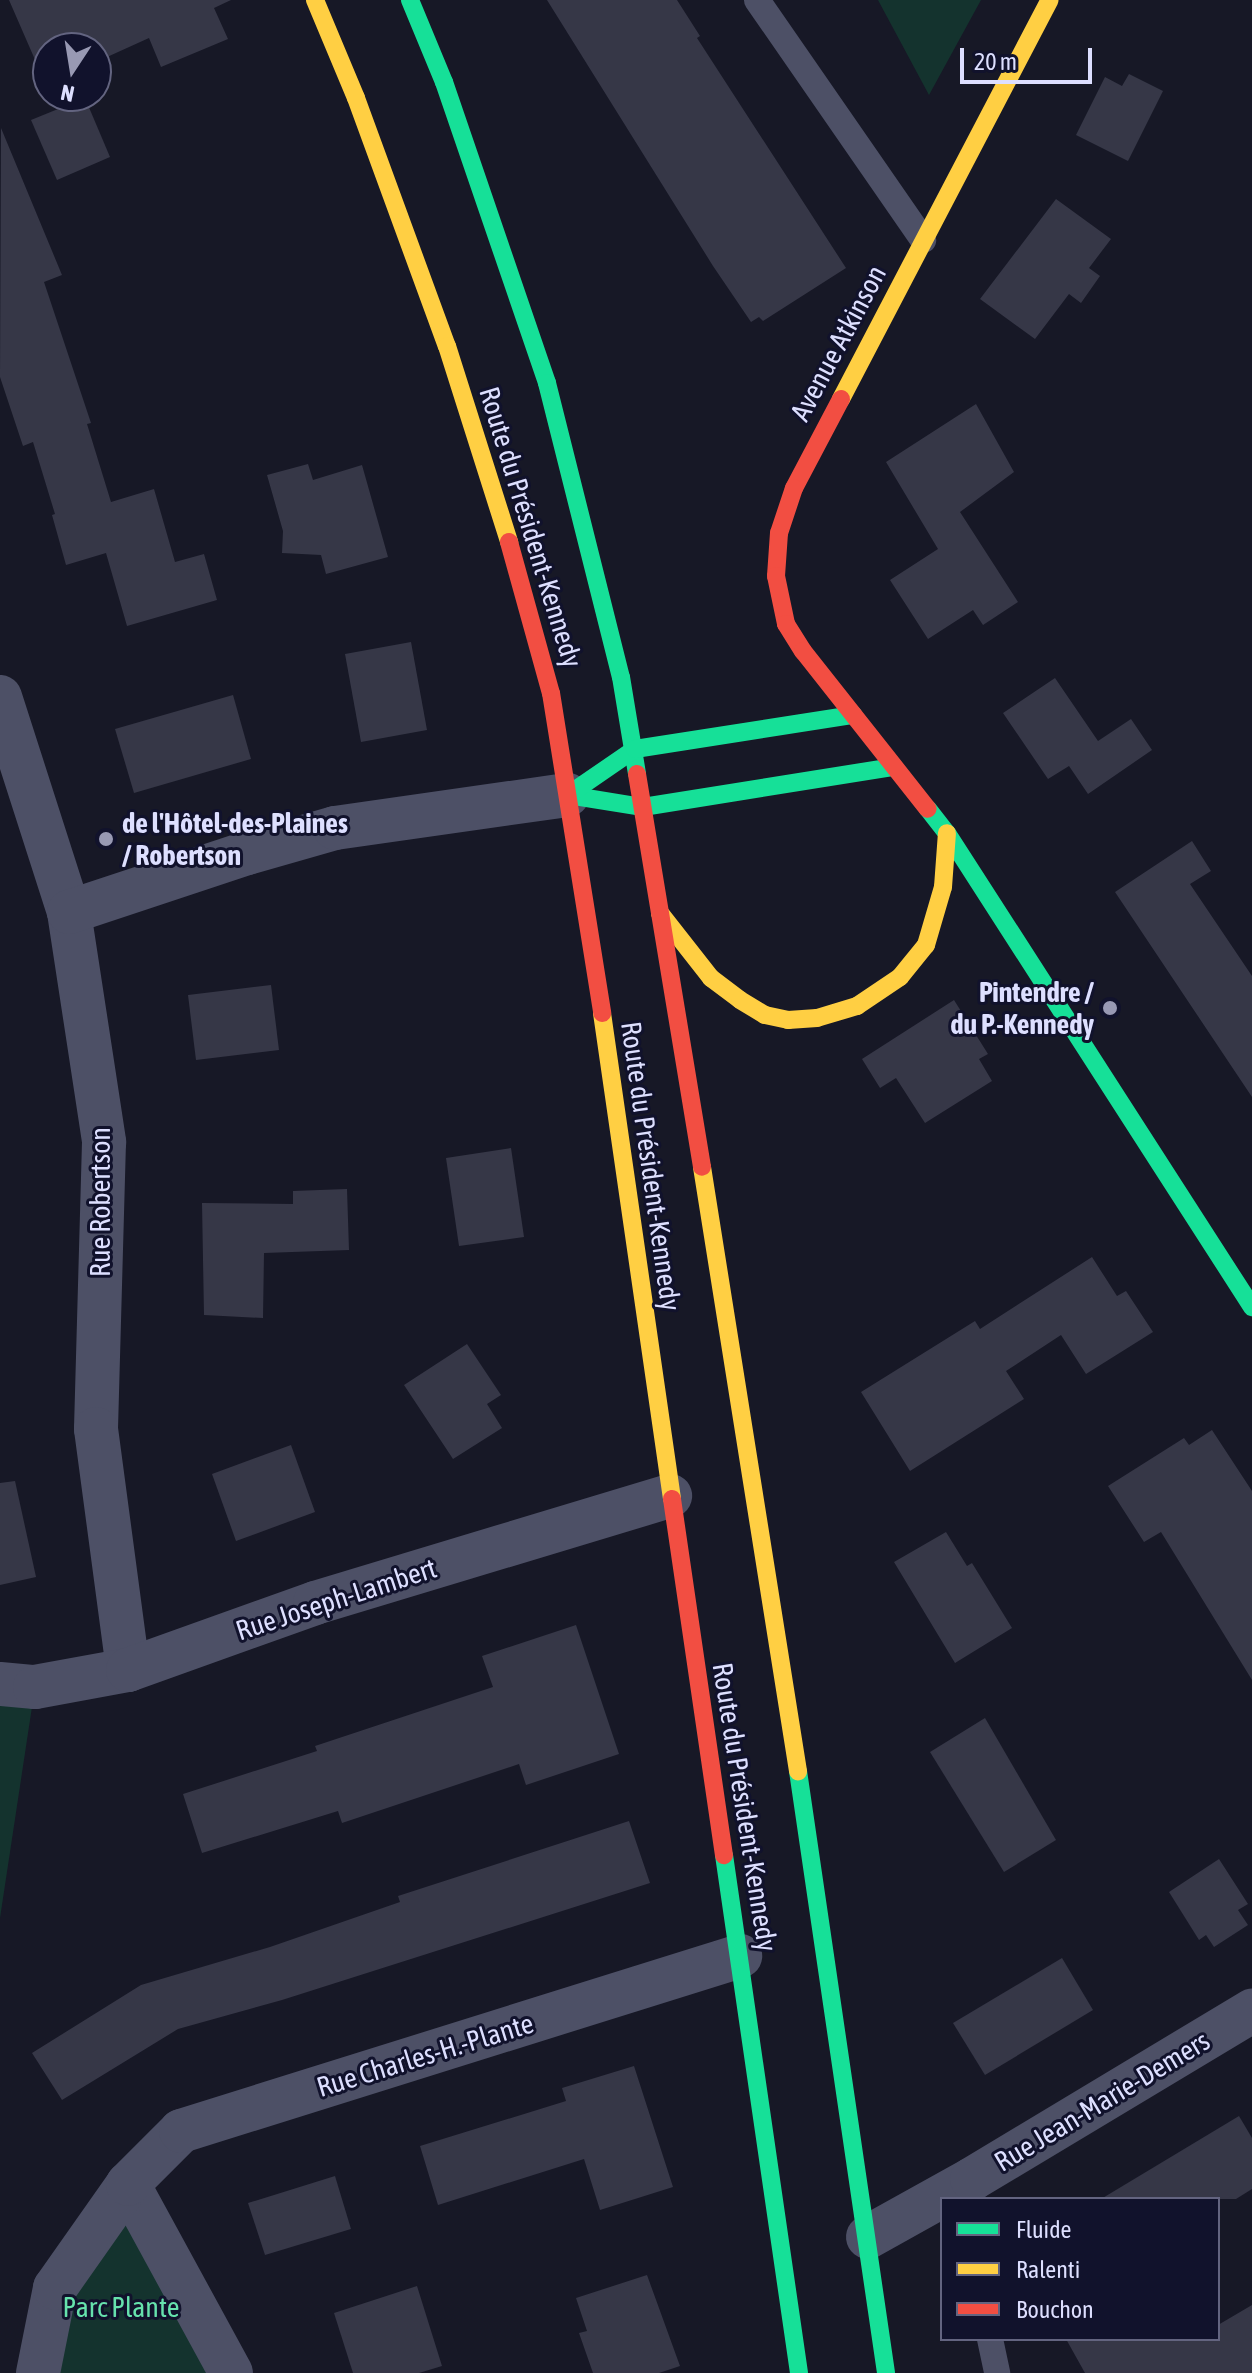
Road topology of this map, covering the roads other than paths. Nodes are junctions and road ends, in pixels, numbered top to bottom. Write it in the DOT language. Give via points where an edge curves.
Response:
graph roads {
  1 [pos="315,0"];
  2 [pos="410,0"];
  3 [pos="757,0"];
  4 [pos="1050,0"];
  5 [pos="923,240"];
  6 [pos="0,697"];
  7 [pos="853,715"];
  8 [pos="635,749"];
  9 [pos="894,767"];
  10 [pos="568,795"];
  11 [pos="643,807"];
  12 [pos="947,833"];
  13 [pos="69,912"];
  14 [pos="659,912"];
  15 [pos="1252,1307"];
  16 [pos="670,1496"];
  17 [pos="128,1670"];
  18 [pos="0,1684"];
  19 [pos="740,1956"];
  20 [pos="1252,2011"];
  21 [pos="128,2184"];
  22 [pos="951,2195"];
  23 [pos="940,2201"];
  24 [pos="868,2237"];
  25 [pos="990,2341"];
  26 [pos="38,2373"];
  27 [pos="231,2373"];
  28 [pos="799,2373"];
  29 [pos="886,2373"];
  30 [pos="997,2373"];
  1 -- 10 [label="main road, Route du Président-Kennedy" via="447,346 498,505 551,693"];
  2 -- 8 [label="main road, Route du Président-Kennedy" via="444,82 547,383"];
  3 -- 5 [label="lane"];
  4 -- 5 [label="main road, Avenue Atkinson"];
  5 -- 7 [label="main road, Avenue Atkinson" via="794,488 779,533 776,576 786,624"];
  6 -- 13 [label="street, Rue Robertson"];
  7 -- 8 [label="main road"];
  7 -- 9 [label="main road, Avenue Atkinson"];
  8 -- 10 [label="main road"];
  8 -- 11 [label="main road, Route du Président-Kennedy"];
  9 -- 11 [label="main road"];
  9 -- 12 [label="main road"];
  10 -- 11 [label="main road"];
  10 -- 13 [label="street" via="335,828"];
  10 -- 16 [label="main road, Route du Président-Kennedy"];
  11 -- 14 [label="main road, Route du Président-Kennedy"];
  12 -- 14 [label="main road" via="943,887 926,945 900,977 857,1006 817,1018 765,1015 740,1000 711,978"];
  12 -- 15 [label="main road"];
  13 -- 17 [label="street, Rue Robertson" via="104,1142 96,1429"];
  14 -- 24 [label="main road, Route du Président-Kennedy" via="766,1555"];
  16 -- 17 [label="street, Rue Joseph-Lambert" via="315,1603"];
  16 -- 19 [label="main road, Route du Président-Kennedy"];
  17 -- 18 [label="street, Rue Joseph-Lambert" via="35,1687"];
  19 -- 21 [label="street, Rue Charles-H.-Plante" via="181,2131"];
  19 -- 28 [label="main road, Route du Président-Kennedy"];
  20 -- 22 [label="street, Rue Jean-Marie-Demers"];
  21 -- 26 [label="street, Rue Charles-H.-Plante" via="55,2288"];
  21 -- 27 [label="street"];
  23 -- 24 [label="street, Rue Jean-Marie-Demers"];
  24 -- 29 [label="main road, Route du Président-Kennedy"];
  25 -- 30 [label="lane"];
}
